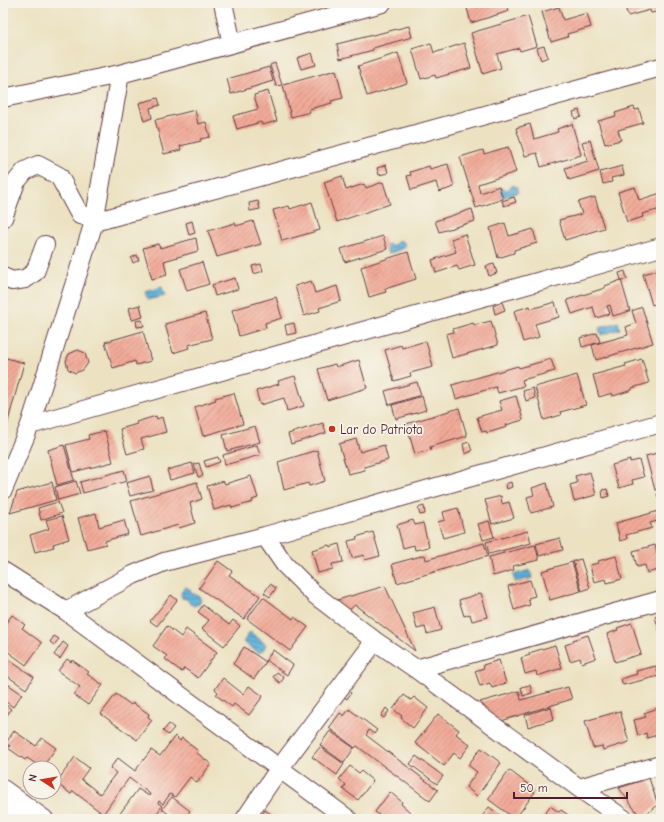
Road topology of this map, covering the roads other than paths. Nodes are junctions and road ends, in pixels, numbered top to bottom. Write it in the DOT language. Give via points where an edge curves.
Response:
graph roads {
  1 [pos="223,3"];
  2 [pos="382,3"];
  3 [pos="232,44"];
  4 [pos="661,67"];
  5 [pos="120,74"];
  6 [pos="3,98"];
  7 [pos="3,218"];
  8 [pos="95,220"];
  9 [pos="45,245"];
  10 [pos="661,247"];
  11 [pos="3,277"];
  12 [pos="661,424"];
  13 [pos="30,425"];
  14 [pos="3,490"];
  15 [pos="265,536"];
  16 [pos="3,571"];
  17 [pos="661,600"];
  18 [pos="66,610"];
  19 [pos="375,641"];
  20 [pos="416,669"];
  21 [pos="661,765"];
  22 [pos="280,769"];
  23 [pos="579,788"];
  24 [pos="3,789"];
  25 [pos="3,808"];
  26 [pos="17,819"];
  27 [pos="44,819"];
  28 [pos="245,819"];
  29 [pos="348,819"];
  30 [pos="624,819"];
  1 -- 3 [label="street"];
  2 -- 3 [label="street"];
  3 -- 5 [label="street"];
  4 -- 8 [label="street"];
  5 -- 6 [label="street"];
  5 -- 8 [label="street"];
  7 -- 8 [label="street" via="16,182 25,171 38,165 59,176 80,215"];
  8 -- 13 [label="street"];
  9 -- 11 [label="street" via="35,272 25,279 12,281"];
  10 -- 13 [label="street"];
  12 -- 15 [label="street"];
  13 -- 14 [label="street"];
  15 -- 18 [label="street" via="164,562"];
  15 -- 19 [label="street" via="297,578"];
  16 -- 18 [label="street"];
  17 -- 20 [label="street"];
  18 -- 22 [label="street"];
  19 -- 20 [label="street"];
  19 -- 22 [label="street"];
  20 -- 23 [label="street"];
  21 -- 23 [label="street"];
  22 -- 28 [label="street"];
  22 -- 29 [label="street"];
  23 -- 30 [label="street"];
  24 -- 27 [label="street"];
  25 -- 26 [label="street"];
}
